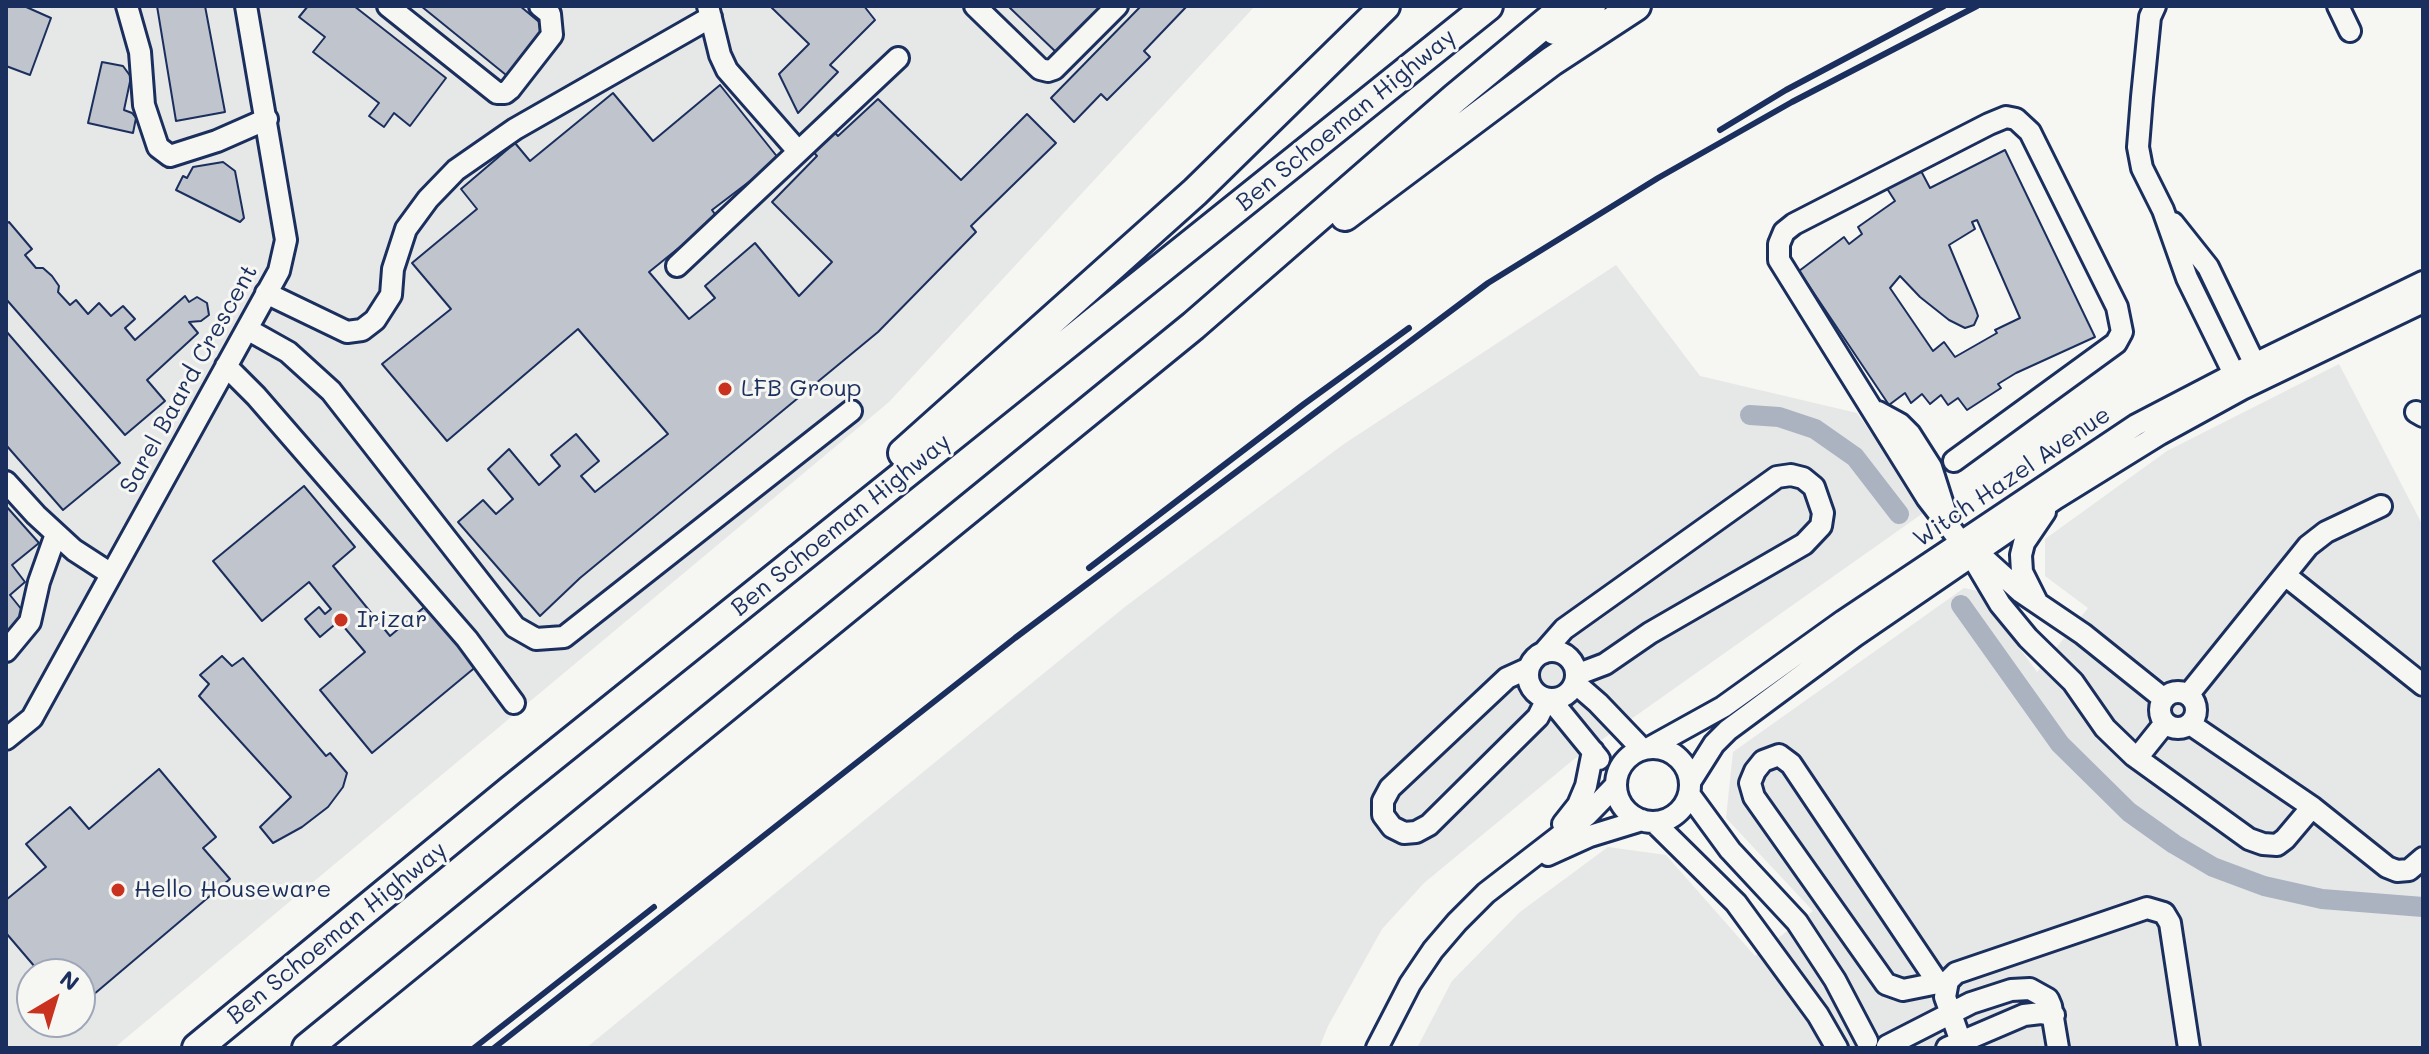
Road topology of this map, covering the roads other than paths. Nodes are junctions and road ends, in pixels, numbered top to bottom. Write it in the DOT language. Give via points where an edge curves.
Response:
graph roads {
  1 [pos="127,6"];
  2 [pos="246,6"];
  3 [pos="388,6"];
  4 [pos="540,6"];
  5 [pos="975,6"];
  6 [pos="1117,6"];
  7 [pos="1385,6"];
  8 [pos="1488,6"];
  9 [pos="1566,6"];
  10 [pos="1591,6"];
  11 [pos="1636,6"];
  12 [pos="2155,6"];
  13 [pos="2338,6"];
  14 [pos="710,11"];
  15 [pos="2350,31"];
  16 [pos="898,58"];
  17 [pos="1455,98"];
  18 [pos="267,119"];
  19 [pos="798,151"];
  20 [pos="2163,210"];
  21 [pos="677,266"];
  22 [pos="2423,282"];
  23 [pos="266,293"];
  24 [pos="2423,302"];
  25 [pos="1193,326"];
  26 [pos="247,329"];
  27 [pos="226,366"];
  28 [pos="2258,371"];
  29 [pos="2238,382"];
  30 [pos="851,411"];
  31 [pos="1954,461"];
  32 [pos="6,482"];
  33 [pos="2055,499"];
  34 [pos="2381,506"];
  35 [pos="56,534"];
  36 [pos="1968,546"];
  37 [pos="111,574"];
  38 [pos="2285,575"];
  39 [pos="2042,607"];
  40 [pos="2028,638"];
  41 [pos="6,651"];
  42 [pos="1536,660"];
  43 [pos="1576,679"];
  44 [pos="2423,685"];
  45 [pos="2188,695"];
  46 [pos="1549,699"];
  47 [pos="2164,699"];
  48 [pos="514,703"];
  49 [pos="2165,723"];
  50 [pos="2190,724"];
  51 [pos="6,739"];
  52 [pos="1646,749"];
  53 [pos="1593,751"];
  54 [pos="2137,758"];
  55 [pos="1616,783"];
  56 [pos="1689,788"];
  57 [pos="511,790"];
  58 [pos="2312,807"];
  59 [pos="1648,821"];
  60 [pos="1546,846"];
  61 [pos="2423,858"];
  62 [pos="1522,867"];
  63 [pos="1815,950"];
  64 [pos="1786,970"];
  65 [pos="1943,982"];
  66 [pos="1950,1014"];
  67 [pos="2054,1015"];
  68 [pos="1954,1045"];
  69 [pos="1873,1046"];
  70 [pos="197,1048"];
  71 [pos="307,1048"];
  72 [pos="1377,1048"];
  73 [pos="1837,1048"];
  74 [pos="2058,1048"];
  75 [pos="2189,1048"];
  1 -- 18 [label="street" via="140,52 144,105 158,147 170,156"];
  2 -- 18 [label="street, Sarel Baard Crescent"];
  3 -- 4 [label="street" via="497,93 505,93 552,35 550,14"];
  5 -- 6 [label="street" via="1048,71"];
  7 -- 57 [label="highway" via="1183,202 898,458"];
  8 -- 57 [label="highway, Ben Schoeman Highway"];
  9 -- 17 [label="highway"];
  10 -- 17 [label="highway"];
  11 -- 25 [label="highway" via="1552,61"];
  12 -- 20 [label="street" via="2138,147 2142,168"];
  13 -- 15 [label="street"];
  14 -- 19 [label="street" via="727,70"];
  14 -- 23 [label="street" via="456,170 406,229 391,295 362,330 347,332"];
  16 -- 19 [label="street"];
  17 -- 25 [label="highway"];
  18 -- 23 [label="street, Sarel Baard Crescent" via="286,240 279,271"];
  19 -- 21 [label="street"];
  20 -- 28 [label="street" via="2208,267"];
  20 -- 29 [label="street" via="2187,278"];
  22 -- 28 [label="street, Witch Hazel Avenue"];
  23 -- 26 [label="street, Sarel Baard Crescent"];
  24 -- 28 [label="street, Witch Hazel Avenue"];
  25 -- 71 [label="highway"];
  26 -- 27 [label="street, Sarel Baard Crescent"];
  26 -- 30 [label="street" via="288,352 331,391 515,627 536,639 564,637"];
  27 -- 37 [label="street, Sarel Baard Crescent"];
  27 -- 48 [label="street" via="467,639"];
  28 -- 29 [label="street, Witch Hazel Avenue"];
  29 -- 33 [label="street, Witch Hazel Avenue"];
  29 -- 36 [label="street, Witch Hazel Avenue" via="2136,425"];
  31 -- 36 [label="street" via="2116,343 2122,332 2117,307 2030,132 2006,117 1794,224 1779,244 1779,260 1927,498"];
  32 -- 35 [label="street"];
  33 -- 36 [label="street, Witch Hazel Avenue"];
  33 -- 39 [label="street" via="2031,530 2021,555 2022,572"];
  34 -- 38 [label="street" via="2326,532"];
  35 -- 37 [label="street"];
  35 -- 41 [label="street" via="30,622"];
  36 -- 39 [label="street"];
  36 -- 40 [label="street" via="2000,604"];
  36 -- 52 [label="street, Witch Hazel Avenue" via="1819,637 1723,707"];
  36 -- 56 [label="street, Witch Hazel Avenue" via="1728,730"];
  37 -- 51 [label="street, Sarel Baard Crescent" via="32,718"];
  38 -- 44 [label="street"];
  38 -- 45 [label="street"];
  39 -- 40 [label="street"];
  39 -- 47 [label="street"];
  40 -- 54 [label="street"];
  42 -- 43 [label="street" via="1558,652 1565,655 1575,667"];
  42 -- 43 [label="street" via="1564,629 1777,477 1803,478 1814,487 1823,513 1821,526 1804,544"];
  42 -- 46 [label="street" via="1529,684"];
  42 -- 46 [label="street" via="1507,678 1390,788 1383,815 1392,827 1404,833 1429,825 1538,717"];
  43 -- 46 [label="street" via="1565,695"];
  43 -- 52 [label="street"];
  45 -- 47 [label="street" via="2175,692"];
  45 -- 50 [label="street" via="2196,706"];
  46 -- 53 [label="street"];
  47 -- 49 [label="street" via="2160,711"];
  49 -- 50 [label="street" via="2178,729"];
  49 -- 54 [label="street"];
  50 -- 58 [label="street"];
  52 -- 55 [label="street" via="1624,761"];
  52 -- 56 [label="street" via="1661,749 1681,761"];
  53 -- 55 [label="street"];
  53 -- 60 [label="street" via="1582,796"];
  54 -- 58 [label="street" via="2263,844 2277,845 2285,839"];
  55 -- 59 [label="street" via="1623,806"];
  55 -- 60 [label="street" via="1587,815"];
  56 -- 59 [label="street" via="1676,813"];
  56 -- 63 [label="street" via="1730,850 1797,922"];
  57 -- 70 [label="highway, Ben Schoeman Highway"];
  58 -- 61 [label="street" via="2387,867 2409,870"];
  59 -- 62 [label="street" via="1590,836"];
  59 -- 64 [label="street" via="1736,903"];
  60 -- 62 [label="street"];
  62 -- 72 [label="street" via="1486,893 1433,950"];
  63 -- 64 [label="street"];
  63 -- 69 [label="street"];
  64 -- 73 [label="street"];
  65 -- 65 [label="street" via="1903,990 1886,984 1872,967 1754,797 1750,783 1763,761 1779,755 1791,764"];
  65 -- 66 [label="street"];
  65 -- 75 [label="street" via="1962,971 2153,908 2170,923"];
  66 -- 67 [label="street" via="2011,990 2030,989 2048,999"];
  66 -- 68 [label="street"];
  66 -- 69 [label="street"];
  67 -- 68 [label="street" via="2024,1015"];
  67 -- 74 [label="street"];
}
